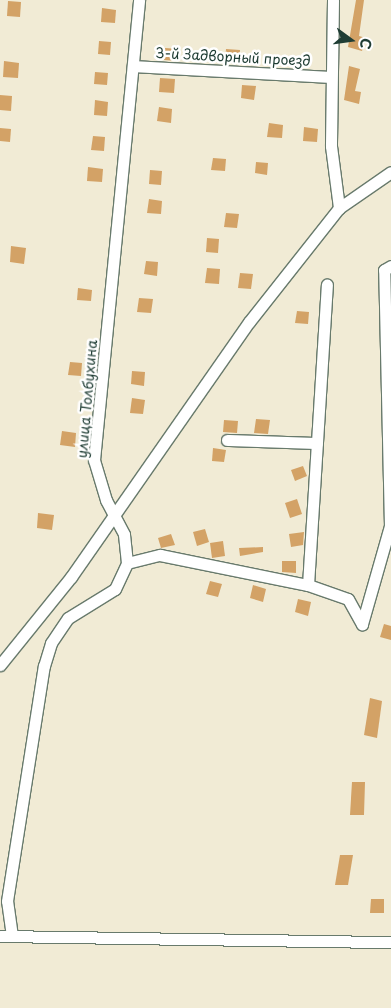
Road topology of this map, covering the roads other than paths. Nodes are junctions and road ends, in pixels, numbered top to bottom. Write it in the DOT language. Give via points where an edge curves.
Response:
graph roads {
  1 [pos="139,0"];
  2 [pos="333,0"];
  3 [pos="133,66"];
  4 [pos="330,77"];
  5 [pos="391,172"];
  6 [pos="339,208"];
  7 [pos="391,266"];
  8 [pos="327,285"];
  9 [pos="227,440"];
  10 [pos="317,443"];
  11 [pos="115,512"];
  12 [pos="126,563"];
  13 [pos="308,585"];
  14 [pos="0,665"];
  15 [pos="0,936"];
  16 [pos="12,936"];
  17 [pos="391,942"];
  1 -- 3 [label="street, улица Толбухина"];
  2 -- 4 [label="street"];
  3 -- 4 [label="street, 3-й Задворный проезд"];
  3 -- 11 [label="street, улица Толбухина" via="94,460 106,500"];
  4 -- 6 [label="street" via="331,146"];
  5 -- 6 [label="street"];
  6 -- 11 [label="street" via="249,322"];
  7 -- 13 [label="street" via="384,270 390,526 362,624 348,599"];
  8 -- 10 [label="street"];
  9 -- 10 [label="street"];
  10 -- 13 [label="street"];
  11 -- 12 [label="street, улица Толбухина" via="124,534"];
  11 -- 14 [label="street" via="71,577"];
  12 -- 13 [label="street" via="160,555"];
  12 -- 16 [label="street, улица Толбухина" via="115,589 68,618 48,650 6,901"];
  15 -- 16 [label="street"];
  16 -- 17 [label="street"];
}
